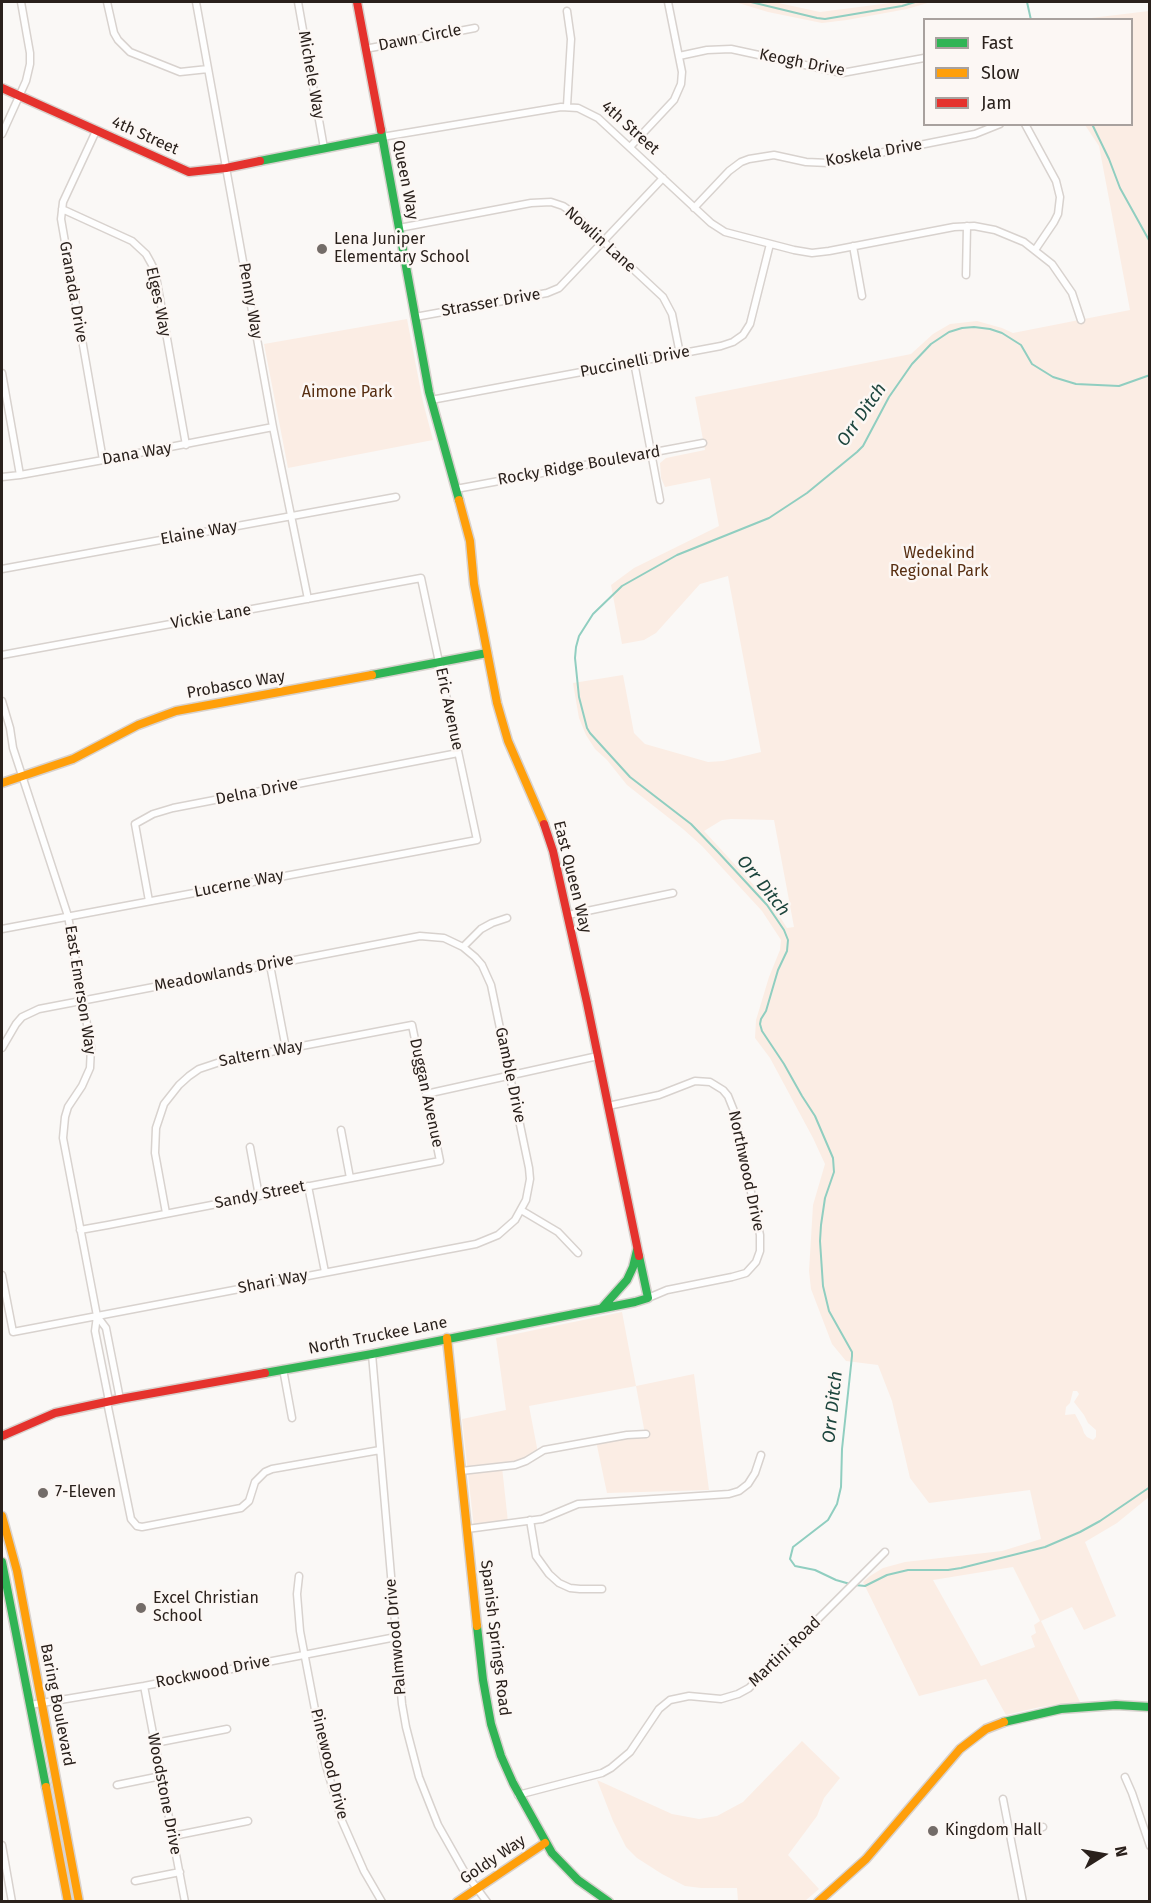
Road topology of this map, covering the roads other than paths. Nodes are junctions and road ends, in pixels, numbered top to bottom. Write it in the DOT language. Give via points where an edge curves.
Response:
graph roads {
  1 [pos="21,2"];
  2 [pos="107,2"];
  3 [pos="196,2"];
  4 [pos="298,2"];
  5 [pos="357,2"];
  6 [pos="668,2"];
  7 [pos="567,11"];
  8 [pos="476,28"];
  9 [pos="366,49"];
  10 [pos="679,56"];
  11 [pos="923,58"];
  12 [pos="208,69"];
  13 [pos="2,88"];
  14 [pos="19,96"];
  15 [pos="567,106"];
  16 [pos="995,126"];
  17 [pos="1026,126"];
  18 [pos="96,130"];
  19 [pos="2,134"];
  20 [pos="382,137"];
  21 [pos="630,147"];
  22 [pos="324,148"];
  23 [pos="226,168"];
  24 [pos="663,178"];
  25 [pos="694,207"];
  26 [pos="62,210"];
  27 [pos="967,226"];
  28 [pos="399,228"];
  29 [pos="604,241"];
  30 [pos="770,244"];
  31 [pos="853,246"];
  32 [pos="1035,250"];
  33 [pos="966,275"];
  34 [pos="862,296"];
  35 [pos="416,317"];
  36 [pos="1081,320"];
  37 [pos="680,354"];
  38 [pos="634,363"];
  39 [pos="2,372"];
  40 [pos="431,400"];
  41 [pos="273,427"];
  42 [pos="703,444"];
  43 [pos="186,445"];
  44 [pos="651,453"];
  45 [pos="103,460"];
  46 [pos="20,475"];
  47 [pos="2,477"];
  48 [pos="456,489"];
  49 [pos="396,497"];
  50 [pos="660,500"];
  51 [pos="291,516"];
  52 [pos="2,569"];
  53 [pos="421,578"];
  54 [pos="308,599"];
  55 [pos="487,653"];
  56 [pos="2,655"];
  57 [pos="439,663"];
  58 [pos="2,701"];
  59 [pos="458,753"];
  60 [pos="23,776"];
  61 [pos="2,783"];
  62 [pos="477,840"];
  63 [pos="673,893"];
  64 [pos="149,901"];
  65 [pos="568,915"];
  66 [pos="68,916"];
  67 [pos="507,918"];
  68 [pos="2,929"];
  69 [pos="463,947"];
  70 [pos="270,965"];
  71 [pos="82,1000"];
  72 [pos="412,1025"];
  73 [pos="2,1048"];
  74 [pos="286,1049"];
  75 [pos="598,1056"];
  76 [pos="510,1076"];
  77 [pos="426,1094"];
  78 [pos="608,1106"];
  79 [pos="341,1130"];
  80 [pos="250,1147"];
  81 [pos="440,1161"];
  82 [pos="350,1178"];
  83 [pos="308,1186"];
  84 [pos="259,1196"];
  85 [pos="521,1210"];
  86 [pos="166,1214"];
  87 [pos="80,1230"];
  88 [pos="638,1247"];
  89 [pos="578,1253"];
  90 [pos="756,1262"];
  91 [pos="325,1272"];
  92 [pos="2,1275"];
  93 [pos="648,1298"];
  94 [pos="602,1308"];
  95 [pos="97,1316"];
  96 [pos="447,1338"];
  97 [pos="372,1354"];
  98 [pos="283,1369"];
  99 [pos="120,1399"];
  100 [pos="108,1402"];
  101 [pos="292,1418"];
  102 [pos="646,1434"];
  103 [pos="2,1436"];
  104 [pos="380,1450"];
  105 [pos="761,1455"];
  106 [pos="461,1471"];
  107 [pos="2,1516"];
  108 [pos="530,1520"];
  109 [pos="467,1529"];
  110 [pos="885,1552"];
  111 [pos="2,1562"];
  112 [pos="299,1576"];
  113 [pos="602,1589"];
  114 [pos="396,1637"];
  115 [pos="304,1655"];
  116 [pos="144,1686"];
  117 [pos="41,1703"];
  118 [pos="30,1705"];
  119 [pos="1149,1707"];
  120 [pos="227,1729"];
  121 [pos="155,1743"];
  122 [pos="161,1776"];
  123 [pos="1125,1776"];
  124 [pos="117,1785"];
  125 [pos="518,1795"];
  126 [pos="1003,1799"];
  127 [pos="248,1821"];
  128 [pos="1043,1827"];
  129 [pos="1009,1833"];
  130 [pos="173,1836"];
  131 [pos="545,1843"];
  132 [pos="2,1845"];
  133 [pos="1149,1846"];
  134 [pos="180,1872"];
  135 [pos="135,1881"];
  136 [pos="477,1888"];
  137 [pos="12,1902"];
  138 [pos="68,1902"];
  139 [pos="80,1902"];
  140 [pos="185,1902"];
  141 [pos="382,1902"];
  142 [pos="457,1902"];
  143 [pos="487,1902"];
  144 [pos="609,1902"];
  145 [pos="818,1902"];
  146 [pos="1023,1902"];
  1 -- 14 [label="street" via="30,53 28,74"];
  2 -- 12 [label="street" via="114,33 130,52 170,70 189,73"];
  3 -- 12 [label="street, Penny Way"];
  4 -- 22 [label="street, Michele Way"];
  5 -- 9 [label="street, Queen Way"];
  6 -- 10 [label="street"];
  7 -- 15 [label="street" via="571,39"];
  8 -- 9 [label="street, Dawn Circle"];
  9 -- 20 [label="street, Queen Way"];
  10 -- 11 [label="street, Keogh Drive" via="731,49 842,73"];
  10 -- 21 [label="street" via="682,78 677,95"];
  12 -- 23 [label="street, Penny Way"];
  13 -- 14 [label="street, 4th Street"];
  14 -- 18 [label="street, 4th Street"];
  14 -- 19 [label="street"];
  15 -- 20 [label="street, 4th Street"];
  15 -- 21 [label="street, 4th Street" via="592,113"];
  16 -- 25 [label="street, Koskela Drive" via="975,134 829,163 774,155 749,159 729,171"];
  17 -- 32 [label="street" via="1056,181 1060,197 1058,214"];
  18 -- 23 [label="street, 4th Street" via="189,172"];
  18 -- 26 [label="street, Granada Drive"];
  20 -- 22 [label="street, 4th Street"];
  20 -- 28 [label="street, Queen Way"];
  21 -- 24 [label="street, 4th Street"];
  22 -- 23 [label="street, 4th Street"];
  23 -- 41 [label="street, Penny Way"];
  24 -- 25 [label="street, 4th Street"];
  24 -- 29 [label="street, Strasser Drive"];
  25 -- 30 [label="street, 4th Street" via="725,232"];
  26 -- 43 [label="street, Elges Way" via="132,241 151,262"];
  26 -- 45 [label="street, Granada Drive"];
  27 -- 31 [label="street, 4th Street"];
  27 -- 32 [label="street, 4th Street" via="1005,233"];
  27 -- 33 [label="street"];
  28 -- 29 [label="street, Nowlin Lane" via="551,202 568,209"];
  28 -- 35 [label="street, Queen Way"];
  29 -- 35 [label="street, Strasser Drive" via="554,291"];
  29 -- 37 [label="street, Nowlin Lane" via="667,302"];
  30 -- 31 [label="street, 4th Street" via="812,253"];
  30 -- 37 [label="street, Puccinelli Drive" via="752,319 743,335 721,346"];
  31 -- 34 [label="street"];
  32 -- 36 [label="street, 4th Street" via="1066,283"];
  35 -- 40 [label="street, Queen Way"];
  37 -- 38 [label="street, Puccinelli Drive"];
  38 -- 40 [label="street, Puccinelli Drive"];
  38 -- 44 [label="street"];
  39 -- 46 [label="street"];
  40 -- 48 [label="street, East Queen Way"];
  41 -- 43 [label="street, Dana Way"];
  41 -- 51 [label="street, Penny Way"];
  42 -- 44 [label="street, Rocky Ridge Boulevard"];
  43 -- 45 [label="street, Dana Way"];
  44 -- 48 [label="street, Rocky Ridge Boulevard"];
  44 -- 50 [label="street"];
  45 -- 46 [label="street, Dana Way"];
  46 -- 47 [label="street, Dana Way"];
  48 -- 55 [label="street, East Queen Way" via="470,542"];
  49 -- 51 [label="street, Elaine Way"];
  51 -- 52 [label="street, Elaine Way"];
  51 -- 54 [label="street, Penny Way"];
  53 -- 54 [label="street, Vickie Lane"];
  53 -- 57 [label="street, Eric Avenue"];
  54 -- 56 [label="street, Vickie Lane"];
  55 -- 57 [label="street, Probasco Way"];
  55 -- 65 [label="street, East Queen Way" via="503,728 545,825"];
  57 -- 59 [label="street, Eric Avenue"];
  57 -- 60 [label="street, Probasco Way" via="176,711 138,725 73,759"];
  58 -- 60 [label="street, East Emerson Way"];
  59 -- 62 [label="street, Eric Avenue"];
  59 -- 64 [label="street, Delna Drive" via="153,814 135,824"];
  60 -- 61 [label="street, Probasco Way"];
  60 -- 66 [label="street, East Emerson Way"];
  62 -- 64 [label="street, Lucerne Way"];
  63 -- 65 [label="street"];
  64 -- 66 [label="street, Lucerne Way"];
  65 -- 75 [label="street, East Queen Way"];
  66 -- 68 [label="street, Lucerne Way"];
  66 -- 71 [label="street, East Emerson Way"];
  67 -- 69 [label="street" via="481,929"];
  69 -- 70 [label="street, Meadowlands Drive" via="444,938 420,936"];
  69 -- 76 [label="street, Gamble Drive" via="482,965 491,985"];
  70 -- 71 [label="street, Meadowlands Drive"];
  70 -- 74 [label="street"];
  71 -- 73 [label="street, Meadowlands Drive" via="28,1013 16,1023"];
  71 -- 87 [label="street, East Emerson Way" via="91,1047 90,1068 68,1107 63,1127"];
  72 -- 74 [label="street, Saltern Way"];
  72 -- 77 [label="street, Duggan Avenue"];
  74 -- 86 [label="street, Saltern Way" via="210,1065 189,1076 171,1094 159,1116 154,1140"];
  75 -- 76 [label="street"];
  75 -- 78 [label="street, East Queen Way"];
  76 -- 77 [label="street"];
  76 -- 85 [label="street, Gamble Drive" via="529,1168 529,1190"];
  77 -- 81 [label="street, Duggan Avenue"];
  78 -- 88 [label="street, East Queen Way"];
  78 -- 90 [label="street, Northwood Drive" via="658,1095 695,1081 717,1085 728,1096 760,1235"];
  79 -- 82 [label="street"];
  80 -- 84 [label="street"];
  81 -- 82 [label="street, Sandy Street"];
  82 -- 83 [label="street, Sandy Street"];
  83 -- 84 [label="street, Sandy Street"];
  83 -- 91 [label="street"];
  84 -- 86 [label="street, Sandy Street"];
  85 -- 89 [label="street" via="558,1232"];
  85 -- 91 [label="street, Shari Way" via="507,1228 487,1240"];
  86 -- 87 [label="street, Sandy Street"];
  87 -- 95 [label="street, East Emerson Way"];
  88 -- 93 [label="street, East Queen Way"];
  88 -- 94 [label="street" via="627,1280"];
  90 -- 93 [label="street, North Truckee Lane" via="740,1275 667,1290"];
  91 -- 95 [label="street, Shari Way"];
  92 -- 95 [label="street, Shari Way" via="13,1332"];
  93 -- 94 [label="street, North Truckee Lane"];
  94 -- 96 [label="street, North Truckee Lane"];
  95 -- 99 [label="street, East Emerson Way" via="106,1328"];
  95 -- 100 [label="street, East Emerson Way" via="95,1331"];
  96 -- 97 [label="street, North Truckee Lane"];
  96 -- 106 [label="street, Spanish Springs Road"];
  97 -- 98 [label="street, North Truckee Lane"];
  97 -- 104 [label="street, Palmwood Drive"];
  98 -- 99 [label="street, North Truckee Lane"];
  98 -- 101 [label="street"];
  99 -- 100 [label="street, North Truckee Lane"];
  100 -- 103 [label="street, North Truckee Lane" via="54,1413"];
  100 -- 104 [label="street, East Emerson Way" via="130,1519 142,1527 241,1508 249,1501 255,1482 272,1469"];
  102 -- 106 [label="street" via="544,1450 515,1465"];
  104 -- 114 [label="street, Palmwood Drive"];
  105 -- 108 [label="street" via="748,1484 729,1494 589,1502"];
  106 -- 109 [label="street, Spanish Springs Road"];
  107 -- 117 [label="street, Baring Boulevard" via="17,1571"];
  108 -- 109 [label="street"];
  108 -- 113 [label="street" via="536,1556 549,1574 570,1588"];
  109 -- 125 [label="street, Spanish Springs Road" via="486,1705"];
  110 -- 125 [label="street, Martini Road" via="749,1688 721,1699 689,1696 669,1700 630,1752 611,1768"];
  111 -- 118 [label="street, Baring Boulevard"];
  112 -- 115 [label="street, Pinewood Drive" via="298,1613"];
  114 -- 115 [label="street, Rockwood Drive"];
  114 -- 136 [label="street, Palmwood Drive" via="406,1727 419,1777 446,1840"];
  115 -- 116 [label="street, Rockwood Drive"];
  115 -- 141 [label="street, Pinewood Drive" via="332,1791 353,1848"];
  116 -- 117 [label="street, Rockwood Drive"];
  116 -- 121 [label="street, Woodstone Drive"];
  117 -- 118 [label="street, Rockwood Drive"];
  117 -- 139 [label="street, Baring Boulevard"];
  118 -- 138 [label="street, Baring Boulevard"];
  119 -- 145 [label="street" via="1061,1709 986,1729 960,1749 866,1859"];
  120 -- 121 [label="street"];
  121 -- 122 [label="street, Woodstone Drive"];
  122 -- 124 [label="street"];
  122 -- 130 [label="street, Woodstone Drive"];
  123 -- 133 [label="street"];
  125 -- 131 [label="street, Spanish Springs Road"];
  126 -- 129 [label="street"];
  127 -- 130 [label="street"];
  128 -- 129 [label="street"];
  129 -- 146 [label="street"];
  130 -- 134 [label="street, Woodstone Drive"];
  131 -- 136 [label="street, Goldy Way"];
  131 -- 144 [label="street, Spanish Springs Road" via="567,1869"];
  132 -- 137 [label="street"];
  134 -- 135 [label="street"];
  134 -- 140 [label="street, Woodstone Drive"];
  136 -- 142 [label="street, Goldy Way"];
  136 -- 143 [label="street, Palmwood Drive"];
}
